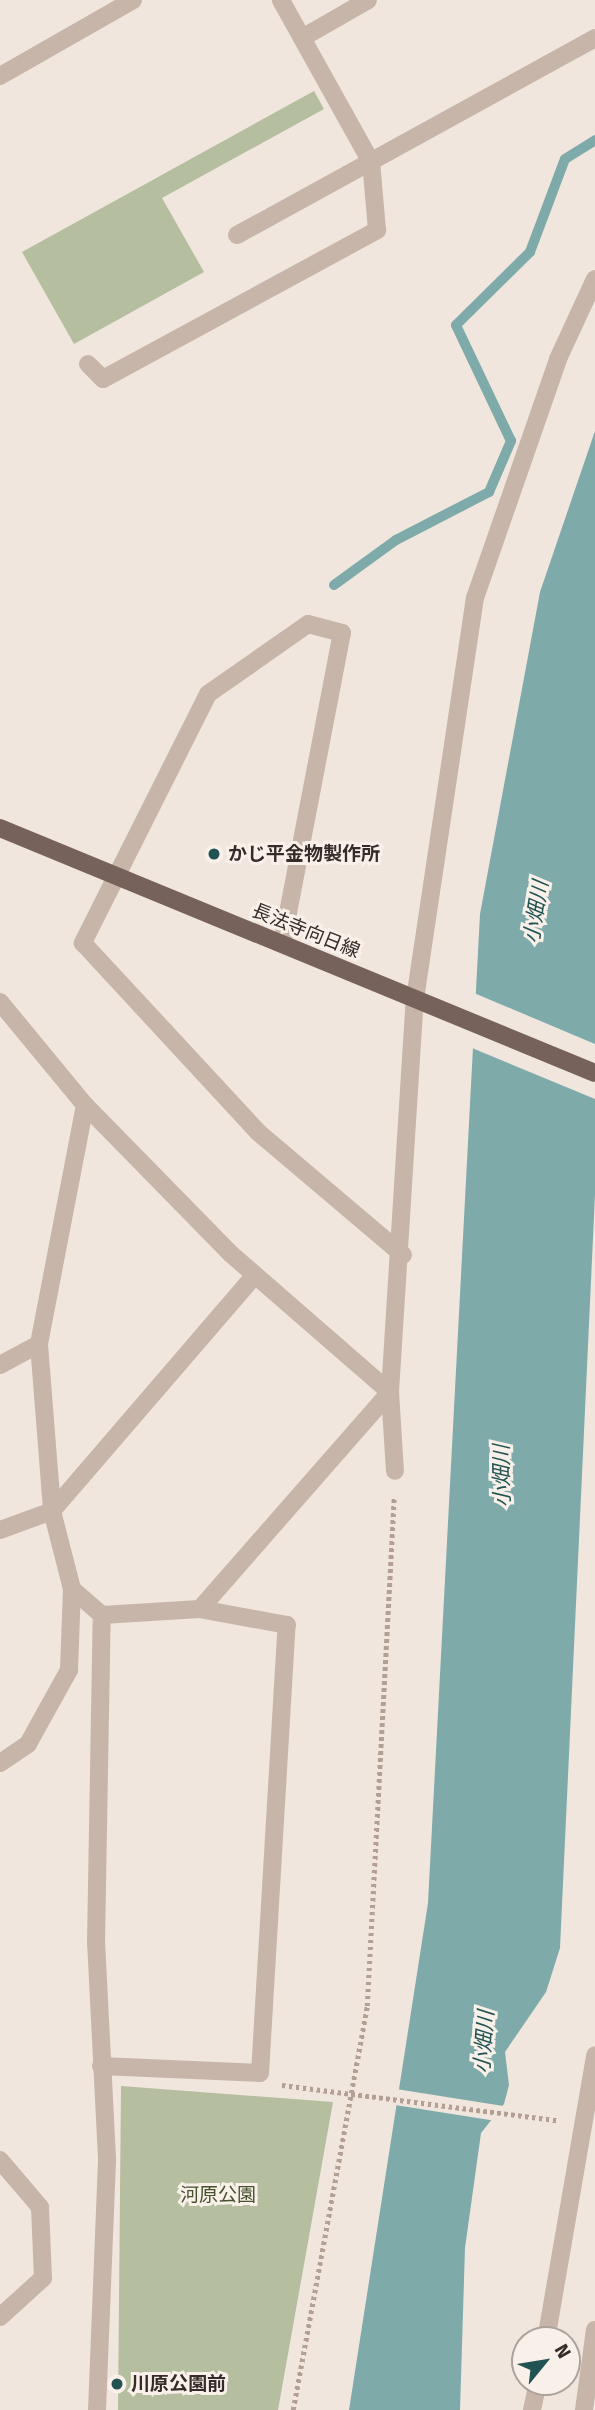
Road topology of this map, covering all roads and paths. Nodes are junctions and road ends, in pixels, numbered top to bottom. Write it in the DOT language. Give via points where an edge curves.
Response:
graph roads {
  1 [pos="133,0"];
  2 [pos="281,0"];
  3 [pos="368,0"];
  4 [pos="302,38"];
  5 [pos="595,38"];
  6 [pos="0,76"];
  7 [pos="371,162"];
  8 [pos="237,236"];
  9 [pos="595,279"];
  10 [pos="88,364"];
  11 [pos="0,828"];
  12 [pos="119,876"];
  13 [pos="282,944"];
  14 [pos="415,999"];
  15 [pos="0,1002"];
  16 [pos="595,1073"];
  17 [pos="85,1105"];
  18 [pos="403,1255"];
  19 [pos="254,1276"];
  20 [pos="40,1344"];
  21 [pos="0,1365"];
  22 [pos="390,1392"];
  23 [pos="395,1471"];
  24 [pos="52,1511"];
  25 [pos="0,1530"];
  26 [pos="72,1589"];
  27 [pos="200,1609"];
  28 [pos="102,1615"];
  29 [pos="0,1763"];
  30 [pos="595,2055"];
  31 [pos="101,2066"];
  32 [pos="260,2073"];
  33 [pos="348,2091"];
  34 [pos="569,2122"];
  35 [pos="0,2160"];
  36 [pos="0,2317"];
  37 [pos="547,2326"];
  38 [pos="595,2330"];
  39 [pos="593,2376"];
  40 [pos="97,2410"];
  41 [pos="293,2410"];
  42 [pos="584,2410"];
  1 -- 6 [label="street"];
  2 -- 4 [label="street"];
  3 -- 4 [label="street"];
  4 -- 7 [label="street"];
  5 -- 7 [label="street"];
  7 -- 8 [label="street"];
  7 -- 10 [label="street" via="377,230 103,379"];
  9 -- 14 [label="street" via="558,359 475,598"];
  11 -- 12 [label="main road, 長法寺向日線"];
  12 -- 13 [label="main road, 長法寺向日線"];
  12 -- 13 [label="street" via="208,694 308,624 342,633"];
  12 -- 18 [label="street" via="83,943 258,1132"];
  13 -- 14 [label="main road, 長法寺向日線"];
  14 -- 16 [label="main road, 長法寺向日線"];
  14 -- 18 [label="street"];
  15 -- 17 [label="street"];
  17 -- 19 [label="street"];
  17 -- 20 [label="street"];
  18 -- 22 [label="street"];
  19 -- 22 [label="street"];
  19 -- 24 [label="street"];
  20 -- 21 [label="street"];
  20 -- 24 [label="street"];
  22 -- 23 [label="street"];
  22 -- 27 [label="street"];
  23 -- 33 [label="path" via="374,1931 367,2006"];
  24 -- 25 [label="street"];
  24 -- 26 [label="street"];
  26 -- 28 [label="street"];
  26 -- 29 [label="street" via="69,1670 28,1744"];
  27 -- 28 [label="street"];
  27 -- 32 [label="street" via="287,1625"];
  28 -- 31 [label="street" via="96,1943"];
  30 -- 37 [label="street"];
  31 -- 32 [label="street"];
  31 -- 40 [label="street" via="107,2158"];
  32 -- 33 [label="path" via="279,2084"];
  33 -- 34 [label="path"];
  33 -- 41 [label="path"];
  35 -- 36 [label="street" via="40,2207 43,2278"];
  38 -- 39 [label="street"];
  39 -- 42 [label="street"];
}
